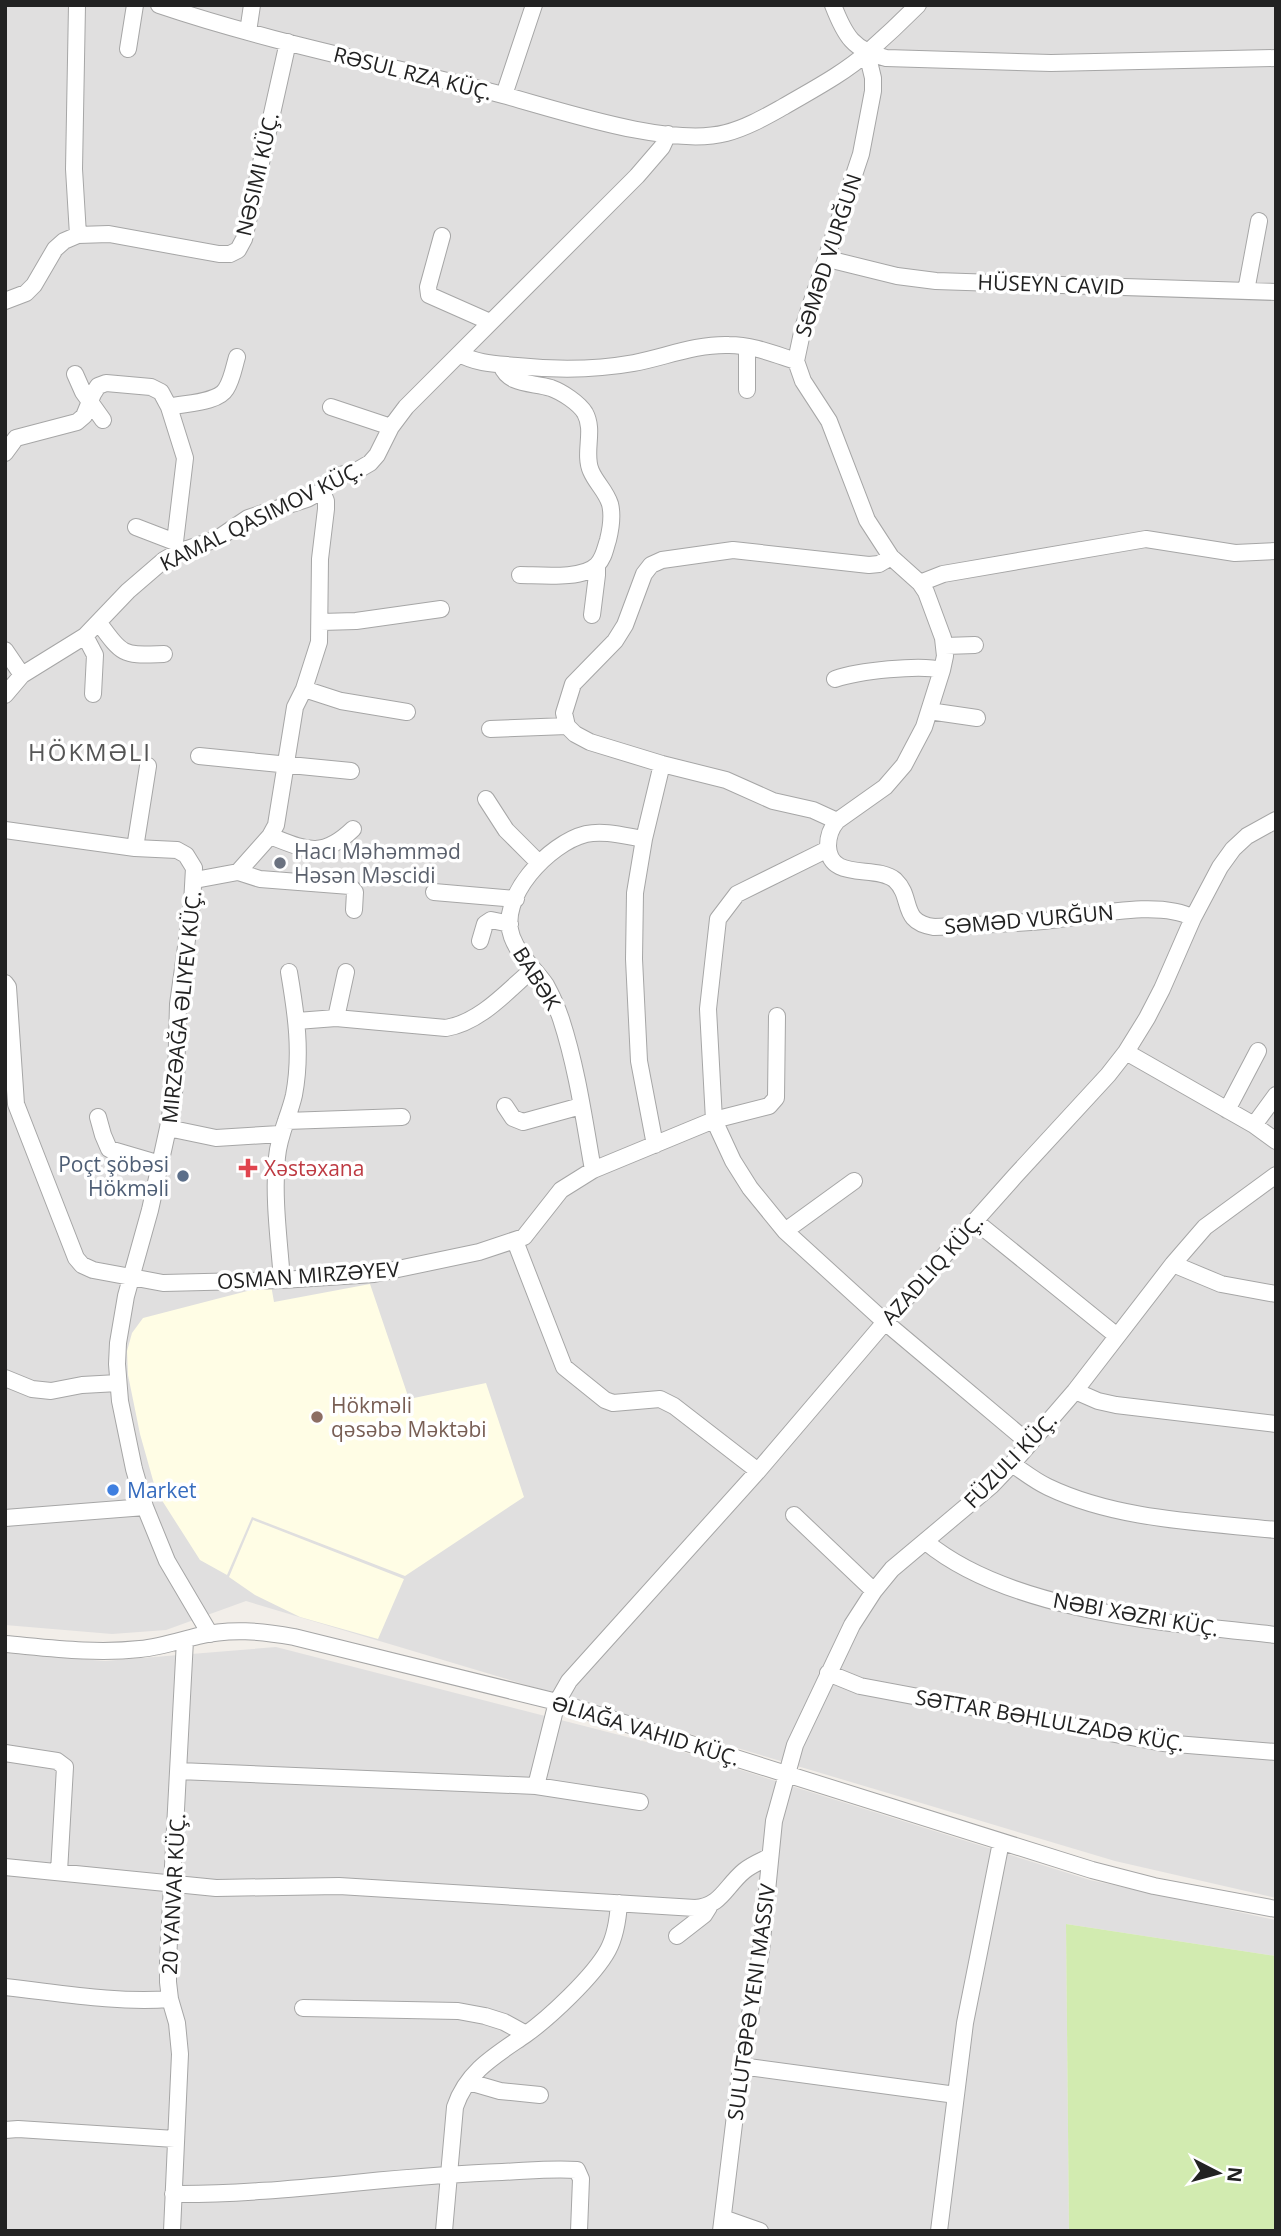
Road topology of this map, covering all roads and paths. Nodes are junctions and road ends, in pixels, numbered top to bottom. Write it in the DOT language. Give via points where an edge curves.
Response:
graph roads {
  1 [pos="77,5"];
  2 [pos="135,5"];
  3 [pos="159,5"];
  4 [pos="252,5"];
  5 [pos="534,5"];
  6 [pos="833,5"];
  7 [pos="918,5"];
  8 [pos="248,32"];
  9 [pos="288,42"];
  10 [pos="128,49"];
  11 [pos="867,53"];
  12 [pos="1276,58"];
  13 [pos="504,95"];
  14 [pos="668,134"];
  15 [pos="1259,221"];
  16 [pos="78,235"];
  17 [pos="442,236"];
  18 [pos="828,259"];
  19 [pos="1246,290"];
  20 [pos="1276,292"];
  21 [pos="5,301"];
  22 [pos="490,322"];
  23 [pos="747,347"];
  24 [pos="460,354"];
  25 [pos="237,357"];
  26 [pos="796,360"];
  27 [pos="501,365"];
  28 [pos="553,369"];
  29 [pos="75,374"];
  30 [pos="552,388"];
  31 [pos="747,390"];
  32 [pos="90,401"];
  33 [pos="169,407"];
  34 [pos="331,407"];
  35 [pos="103,420"];
  36 [pos="391,428"];
  37 [pos="5,453"];
  38 [pos="322,491"];
  39 [pos="135,527"];
  40 [pos="177,547"];
  41 [pos="1276,551"];
  42 [pos="891,557"];
  43 [pos="597,566"];
  44 [pos="520,575"];
  45 [pos="920,583"];
  46 [pos="441,609"];
  47 [pos="592,615"];
  48 [pos="321,622"];
  49 [pos="99,623"];
  50 [pos="85,636"];
  51 [pos="975,645"];
  52 [pos="945,646"];
  53 [pos="5,650"];
  54 [pos="164,654"];
  55 [pos="942,670"];
  56 [pos="22,675"];
  57 [pos="835,680"];
  58 [pos="304,689"];
  59 [pos="93,694"];
  60 [pos="5,695"];
  61 [pos="929,711"];
  62 [pos="407,712"];
  63 [pos="977,718"];
  64 [pos="567,726"];
  65 [pos="490,729"];
  66 [pos="199,756"];
  67 [pos="662,764"];
  68 [pos="287,765"];
  69 [pos="148,766"];
  70 [pos="351,771"];
  71 [pos="486,799"];
  72 [pos="837,821"];
  73 [pos="1273,827"];
  74 [pos="353,829"];
  75 [pos="5,830"];
  76 [pos="270,836"];
  77 [pos="644,839"];
  78 [pos="135,848"];
  79 [pos="828,849"];
  80 [pos="538,862"];
  81 [pos="237,872"];
  82 [pos="195,880"];
  83 [pos="434,892"];
  84 [pos="516,899"];
  85 [pos="354,910"];
  86 [pos="1193,918"];
  87 [pos="510,924"];
  88 [pos="480,941"];
  89 [pos="533,969"];
  90 [pos="289,972"];
  91 [pos="346,972"];
  92 [pos="5,982"];
  93 [pos="777,1016"];
  94 [pos="336,1018"];
  95 [pos="297,1021"];
  96 [pos="1258,1051"];
  97 [pos="1126,1052"];
  98 [pos="1276,1095"];
  99 [pos="505,1106"];
  100 [pos="581,1106"];
  101 [pos="1227,1110"];
  102 [pos="98,1117"];
  103 [pos="402,1117"];
  104 [pos="13,1121"];
  105 [pos="714,1121"];
  106 [pos="1254,1125"];
  107 [pos="283,1127"];
  108 [pos="168,1128"];
  109 [pos="1276,1141"];
  110 [pos="655,1144"];
  111 [pos="160,1164"];
  112 [pos="593,1170"];
  113 [pos="1276,1175"];
  114 [pos="854,1181"];
  115 [pos="975,1221"];
  116 [pos="785,1231"];
  117 [pos="515,1241"];
  118 [pos="1173,1264"];
  119 [pos="130,1278"];
  120 [pos="282,1280"];
  121 [pos="1276,1294"];
  122 [pos="885,1322"];
  123 [pos="1117,1336"];
  124 [pos="5,1378"];
  125 [pos="118,1383"];
  126 [pos="1075,1391"];
  127 [pos="1276,1424"];
  128 [pos="1029,1443"];
  129 [pos="1012,1464"];
  130 [pos="758,1471"];
  131 [pos="145,1507"];
  132 [pos="794,1514"];
  133 [pos="5,1518"];
  134 [pos="1276,1530"];
  135 [pos="926,1542"];
  136 [pos="874,1591"];
  137 [pos="210,1634"];
  138 [pos="1276,1635"];
  139 [pos="185,1640"];
  140 [pos="5,1644"];
  141 [pos="828,1673"];
  142 [pos="557,1702"];
  143 [pos="1276,1752"];
  144 [pos="5,1753"];
  145 [pos="179,1771"];
  146 [pos="786,1774"];
  147 [pos="536,1786"];
  148 [pos="640,1802"];
  149 [pos="1001,1842"];
  150 [pos="769,1857"];
  151 [pos="5,1867"];
  152 [pos="59,1872"];
  153 [pos="173,1885"];
  154 [pos="619,1903"];
  155 [pos="709,1907"];
  156 [pos="1276,1909"];
  157 [pos="677,1936"];
  158 [pos="5,1987"];
  159 [pos="170,1999"];
  160 [pos="303,2008"];
  161 [pos="526,2034"];
  162 [pos="741,2066"];
  163 [pos="468,2082"];
  164 [pos="540,2095"];
  165 [pos="956,2095"];
  166 [pos="5,2130"];
  167 [pos="176,2139"];
  168 [pos="450,2173"];
  169 [pos="173,2194"];
  170 [pos="722,2224"];
  171 [pos="172,2231"];
  172 [pos="444,2231"];
  173 [pos="579,2231"];
  174 [pos="760,2231"];
  175 [pos="939,2231"];
  1 -- 16 [label="street" via="74,169"];
  2 -- 10 [label="street"];
  3 -- 8 [label="street, RƏSUL RZA KÜÇ."];
  4 -- 8 [label="street"];
  5 -- 13 [label="street"];
  6 -- 11 [label="street" via="850,41"];
  7 -- 11 [label="street"];
  8 -- 9 [label="street, RƏSUL RZA KÜÇ."];
  9 -- 13 [label="street, RƏSUL RZA KÜÇ."];
  9 -- 16 [label="street, NƏSIMI KÜÇ." via="238,250 219,254 109,234"];
  11 -- 12 [label="street" via="886,58 1051,63"];
  11 -- 14 [label="street" via="748,125 711,136"];
  11 -- 18 [label="street, SƏMƏD VURĞUN" via="873,78 871,110"];
  13 -- 14 [label="street, RƏSUL RZA KÜÇ."];
  14 -- 22 [label="street" via="644,169"];
  15 -- 19 [label="street"];
  16 -- 21 [label="street" via="55,249 26,293"];
  17 -- 22 [label="street" via="429,295"];
  18 -- 19 [label="street, HÜSEYN CAVID" via="936,281"];
  18 -- 26 [label="street, SƏMƏD VURĞUN"];
  19 -- 20 [label="street, HÜSEYN CAVID"];
  22 -- 24 [label="street"];
  23 -- 26 [label="street"];
  23 -- 28 [label="street" via="716,345 599,368"];
  23 -- 31 [label="street"];
  24 -- 27 [label="street"];
  24 -- 36 [label="street"];
  25 -- 33 [label="street" via="221,396"];
  26 -- 42 [label="street, SƏMƏD VURĞUN" via="803,381 829,421 867,520"];
  27 -- 28 [label="street"];
  27 -- 30 [label="street" via="513,380"];
  28 -- 30 [label="street"];
  29 -- 32 [label="street"];
  30 -- 43 [label="street" via="584,412 589,424 591,471 610,505 611,527"];
  32 -- 33 [label="street" via="98,386 106,383 150,387 161,392"];
  32 -- 35 [label="street"];
  32 -- 37 [label="street" via="78,422 16,438"];
  33 -- 40 [label="street" via="185,458"];
  34 -- 36 [label="street"];
  36 -- 38 [label="street" via="370,463 341,475"];
  38 -- 40 [label="street" via="248,518 217,538"];
  38 -- 48 [label="street" via="326,509 320,559"];
  39 -- 40 [label="street"];
  40 -- 49 [label="street"];
  41 -- 45 [label="street" via="1235,553 1146,539"];
  42 -- 45 [label="street, SƏMƏD VURĞUN"];
  42 -- 64 [label="street" via="869,565 733,550 651,565 615,641 573,684 564,713"];
  43 -- 44 [label="street" via="583,573"];
  43 -- 47 [label="street"];
  45 -- 52 [label="street, SƏMƏD VURĞUN"];
  46 -- 48 [label="street"];
  48 -- 58 [label="street"];
  49 -- 50 [label="street"];
  49 -- 54 [label="street" via="118,649 129,655"];
  50 -- 56 [label="street"];
  50 -- 59 [label="street" via="95,654"];
  51 -- 52 [label="street"];
  52 -- 55 [label="street, SƏMƏD VURĞUN"];
  53 -- 56 [label="street"];
  55 -- 57 [label="street" via="929,667"];
  55 -- 61 [label="street, SƏMƏD VURĞUN"];
  56 -- 60 [label="street"];
  58 -- 62 [label="street" via="341,701"];
  58 -- 68 [label="street" via="295,708"];
  61 -- 63 [label="street"];
  61 -- 72 [label="street, SƏMƏD VURĞUN" via="895,776"];
  64 -- 65 [label="street"];
  64 -- 67 [label="street" via="590,742"];
  66 -- 68 [label="street"];
  67 -- 72 [label="street" via="726,780"];
  67 -- 77 [label="street"];
  68 -- 70 [label="street"];
  68 -- 76 [label="street"];
  69 -- 78 [label="street"];
  71 -- 80 [label="street" via="506,830"];
  72 -- 79 [label="street"];
  73 -- 86 [label="street" via="1247,836 1233,849"];
  74 -- 76 [label="street" via="338,844 321,849"];
  75 -- 78 [label="street"];
  76 -- 81 [label="street"];
  77 -- 80 [label="street, BABƏK" via="588,833"];
  77 -- 110 [label="street" via="635,893 634,959 639,1061"];
  78 -- 82 [label="street, MIRZƏAĞA ƏLIYEV KÜÇ." via="177,850 190,860"];
  79 -- 86 [label="street, SƏMƏD VURĞUN" via="839,866 894,879 913,919 922,925 1046,921 1149,910 1182,912"];
  79 -- 105 [label="street" via="737,894 718,919 708,1009"];
  80 -- 84 [label="street, BABƏK"];
  81 -- 82 [label="street"];
  81 -- 85 [label="street" via="260,879 350,886 355,892"];
  82 -- 108 [label="street, MIRZƏAĞA ƏLIYEV KÜÇ." via="180,980 176,1080"];
  83 -- 84 [label="street"];
  84 -- 87 [label="street, BABƏK"];
  86 -- 97 [label="street" via="1162,989"];
  87 -- 88 [label="street" via="491,920"];
  87 -- 89 [label="street, BABƏK" via="518,951"];
  89 -- 94 [label="street" via="476,1018 461,1025 446,1028"];
  89 -- 100 [label="street, BABƏK" via="557,1006 573,1057"];
  90 -- 95 [label="street"];
  91 -- 94 [label="street"];
  92 -- 104 [label="street, OSMAN MIRZƏYEV"];
  93 -- 105 [label="street, OSMAN MIRZƏYEV" via="776,1098 769,1106"];
  94 -- 95 [label="street"];
  95 -- 107 [label="street" via="294,1096"];
  96 -- 101 [label="street"];
  97 -- 101 [label="street"];
  97 -- 115 [label="street"];
  98 -- 106 [label="street"];
  99 -- 100 [label="street" via="513,1118 523,1122"];
  100 -- 112 [label="street, BABƏK"];
  101 -- 106 [label="street"];
  102 -- 111 [label="street" via="109,1149"];
  103 -- 107 [label="street"];
  104 -- 119 [label="street, OSMAN MIRZƏYEV" via="76,1258 93,1270"];
  105 -- 110 [label="street, OSMAN MIRZƏYEV"];
  105 -- 116 [label="street" via="750,1188"];
  106 -- 109 [label="street"];
  107 -- 108 [label="street" via="216,1138"];
  107 -- 120 [label="street" via="277,1160"];
  108 -- 111 [label="street, MIRZƏAĞA ƏLIYEV KÜÇ."];
  110 -- 112 [label="street, OSMAN MIRZƏYEV"];
  111 -- 119 [label="street, MIRZƏAĞA ƏLIYEV KÜÇ."];
  112 -- 117 [label="street, OSMAN MIRZƏYEV" via="561,1190 529,1231"];
  113 -- 118 [label="street, FÜZULI KÜÇ." via="1205,1227"];
  114 -- 116 [label="street"];
  115 -- 122 [label="street"];
  115 -- 123 [label="street"];
  116 -- 122 [label="street"];
  117 -- 120 [label="street, OSMAN MIRZƏYEV" via="374,1274"];
  117 -- 130 [label="street" via="565,1367 613,1404 660,1399 674,1406"];
  118 -- 121 [label="street" via="1221,1284"];
  118 -- 123 [label="street, FÜZULI KÜÇ."];
  119 -- 120 [label="street, OSMAN MIRZƏYEV" via="188,1284"];
  119 -- 125 [label="street, MIRZƏAĞA ƏLIYEV KÜÇ." via="118,1343"];
  122 -- 128 [label="street"];
  122 -- 130 [label="street"];
  123 -- 126 [label="street, FÜZULI KÜÇ."];
  124 -- 125 [label="street" via="51,1391"];
  125 -- 131 [label="street, MIRZƏAĞA ƏLIYEV KÜÇ."];
  126 -- 127 [label="street" via="1116,1405"];
  126 -- 128 [label="street, FÜZULI KÜÇ."];
  128 -- 129 [label="street, FÜZULI KÜÇ."];
  129 -- 134 [label="street" via="1056,1490 1113,1509"];
  129 -- 135 [label="street, FÜZULI KÜÇ."];
  130 -- 142 [label="street" via="579,1669"];
  131 -- 133 [label="street"];
  131 -- 137 [label="street, MIRZƏAĞA ƏLIYEV KÜÇ." via="167,1561"];
  132 -- 136 [label="street"];
  135 -- 136 [label="street, FÜZULI KÜÇ." via="892,1569"];
  135 -- 138 [label="street, NƏBI XƏZRI KÜÇ." via="975,1574 1038,1596 1118,1615"];
  136 -- 141 [label="street, FÜZULI KÜÇ."];
  137 -- 139 [label="street, ƏLIAĞA VAHID KÜÇ."];
  137 -- 142 [label="street, ƏLIAĞA VAHID KÜÇ." via="246,1630 294,1637"];
  139 -- 140 [label="street, ƏLIAĞA VAHID KÜÇ." via="120,1651"];
  139 -- 145 [label="street, 20 YANVAR KÜÇ."];
  141 -- 143 [label="street, SƏTTAR BƏHLULZADƏ KÜÇ." via="860,1686 1163,1743"];
  141 -- 146 [label="street, FÜZULI KÜÇ."];
  142 -- 146 [label="street, ƏLIAĞA VAHID KÜÇ."];
  142 -- 147 [label="street"];
  144 -- 152 [label="street" via="57,1761 65,1767"];
  145 -- 147 [label="street"];
  145 -- 153 [label="street, 20 YANVAR KÜÇ."];
  146 -- 149 [label="street, ƏLIAĞA VAHID KÜÇ."];
  146 -- 150 [label="street, SULUTƏPƏ YENI MASSIV"];
  147 -- 148 [label="street"];
  149 -- 156 [label="street, ƏLIAĞA VAHID KÜÇ." via="1154,1886"];
  149 -- 165 [label="street" via="965,2023"];
  150 -- 155 [label="street" via="745,1870"];
  150 -- 162 [label="street, SULUTƏPƏ YENI MASSIV" via="761,1951"];
  151 -- 152 [label="street"];
  152 -- 153 [label="street"];
  153 -- 154 [label="street" via="254,1889 339,1886"];
  153 -- 159 [label="street, 20 YANVAR KÜÇ."];
  154 -- 155 [label="street"];
  154 -- 161 [label="street" via="617,1929 608,1951"];
  155 -- 157 [label="street"];
  158 -- 159 [label="street" via="103,1998"];
  159 -- 167 [label="street, 20 YANVAR KÜÇ." via="180,2045"];
  160 -- 161 [label="street" via="458,2011 504,2022"];
  161 -- 163 [label="street" via="495,2054"];
  162 -- 165 [label="street"];
  162 -- 170 [label="street, SULUTƏPƏ YENI MASSIV"];
  163 -- 164 [label="street"];
  163 -- 168 [label="street" via="455,2107"];
  165 -- 175 [label="street"];
  166 -- 167 [label="street"];
  167 -- 169 [label="street, 20 YANVAR KÜÇ."];
  168 -- 169 [label="street" via="261,2192"];
  168 -- 172 [label="street"];
  168 -- 173 [label="street" via="576,2170 581,2179"];
  169 -- 171 [label="street, 20 YANVAR KÜÇ."];
  170 -- 174 [label="street"];
}
